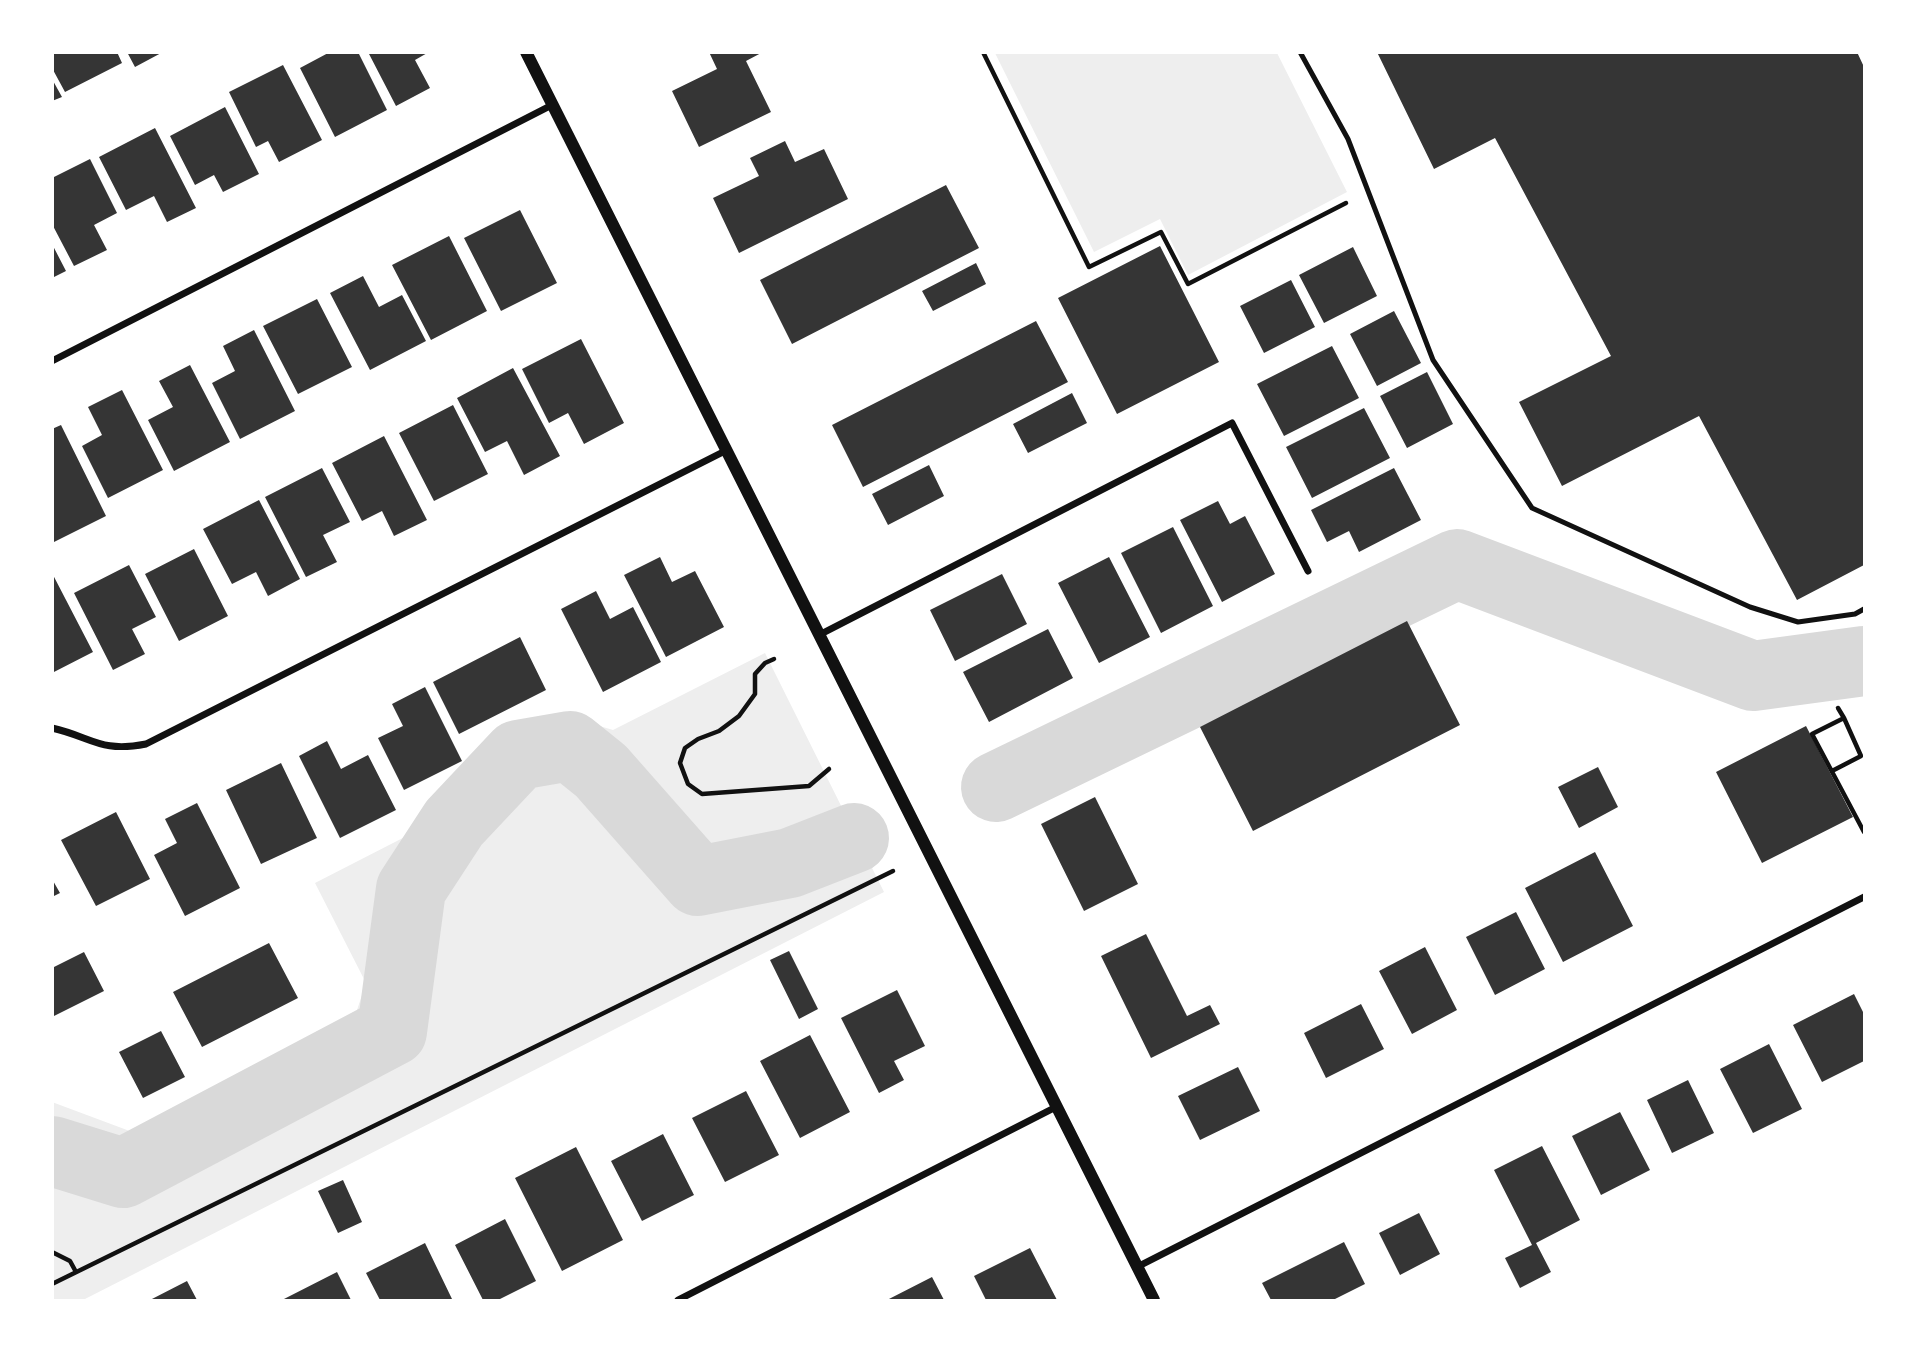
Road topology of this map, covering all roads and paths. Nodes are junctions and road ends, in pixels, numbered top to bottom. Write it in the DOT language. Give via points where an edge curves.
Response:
graph roads {
  1 [pos="526,52"];
  2 [pos="983,52"];
  3 [pos="1300,52"];
  4 [pos="552,105"];
  5 [pos="1346,203"];
  6 [pos="52,361"];
  7 [pos="727,450"];
  8 [pos="1308,571"];
  9 [pos="1864,609"];
  10 [pos="819,635"];
  11 [pos="774,659"];
  12 [pos="1838,708"];
  13 [pos="1844,718"];
  14 [pos="52,728"];
  15 [pos="829,769"];
  16 [pos="1832,771"];
  17 [pos="1864,832"];
  18 [pos="892,871"];
  19 [pos="1864,897"];
  20 [pos="1056,1107"];
  21 [pos="52,1252"];
  22 [pos="1137,1267"];
  23 [pos="75,1272"];
  24 [pos="52,1284"];
  25 [pos="678,1300"];
  26 [pos="1154,1300"];
  1 -- 4 [label="street"];
  2 -- 5 [label="path" via="1089,267 1161,232 1188,284"];
  3 -- 9 [label="lane" via="1348,139 1433,360 1532,508 1750,607 1798,622"];
  4 -- 6 [label="street"];
  4 -- 7 [label="street"];
  7 -- 10 [label="street"];
  7 -- 14 [label="street" via="146,744 113,748"];
  8 -- 10 [label="street" via="1232,423"];
  10 -- 20 [label="street"];
  11 -- 15 [label="path" via="755,674 755,694 739,716 719,732 685,748 680,763 688,784 702,794 808,786"];
  12 -- 13 [label="path"];
  13 -- 16 [label="path" via="1861,756"];
  13 -- 16 [label="path" via="1812,734"];
  16 -- 17 [label="path"];
  18 -- 23 [label="path"];
  19 -- 22 [label="street"];
  20 -- 22 [label="street"];
  20 -- 25 [label="street"];
  21 -- 23 [label="path" via="70,1261"];
  22 -- 26 [label="street"];
  23 -- 24 [label="path"];
}
